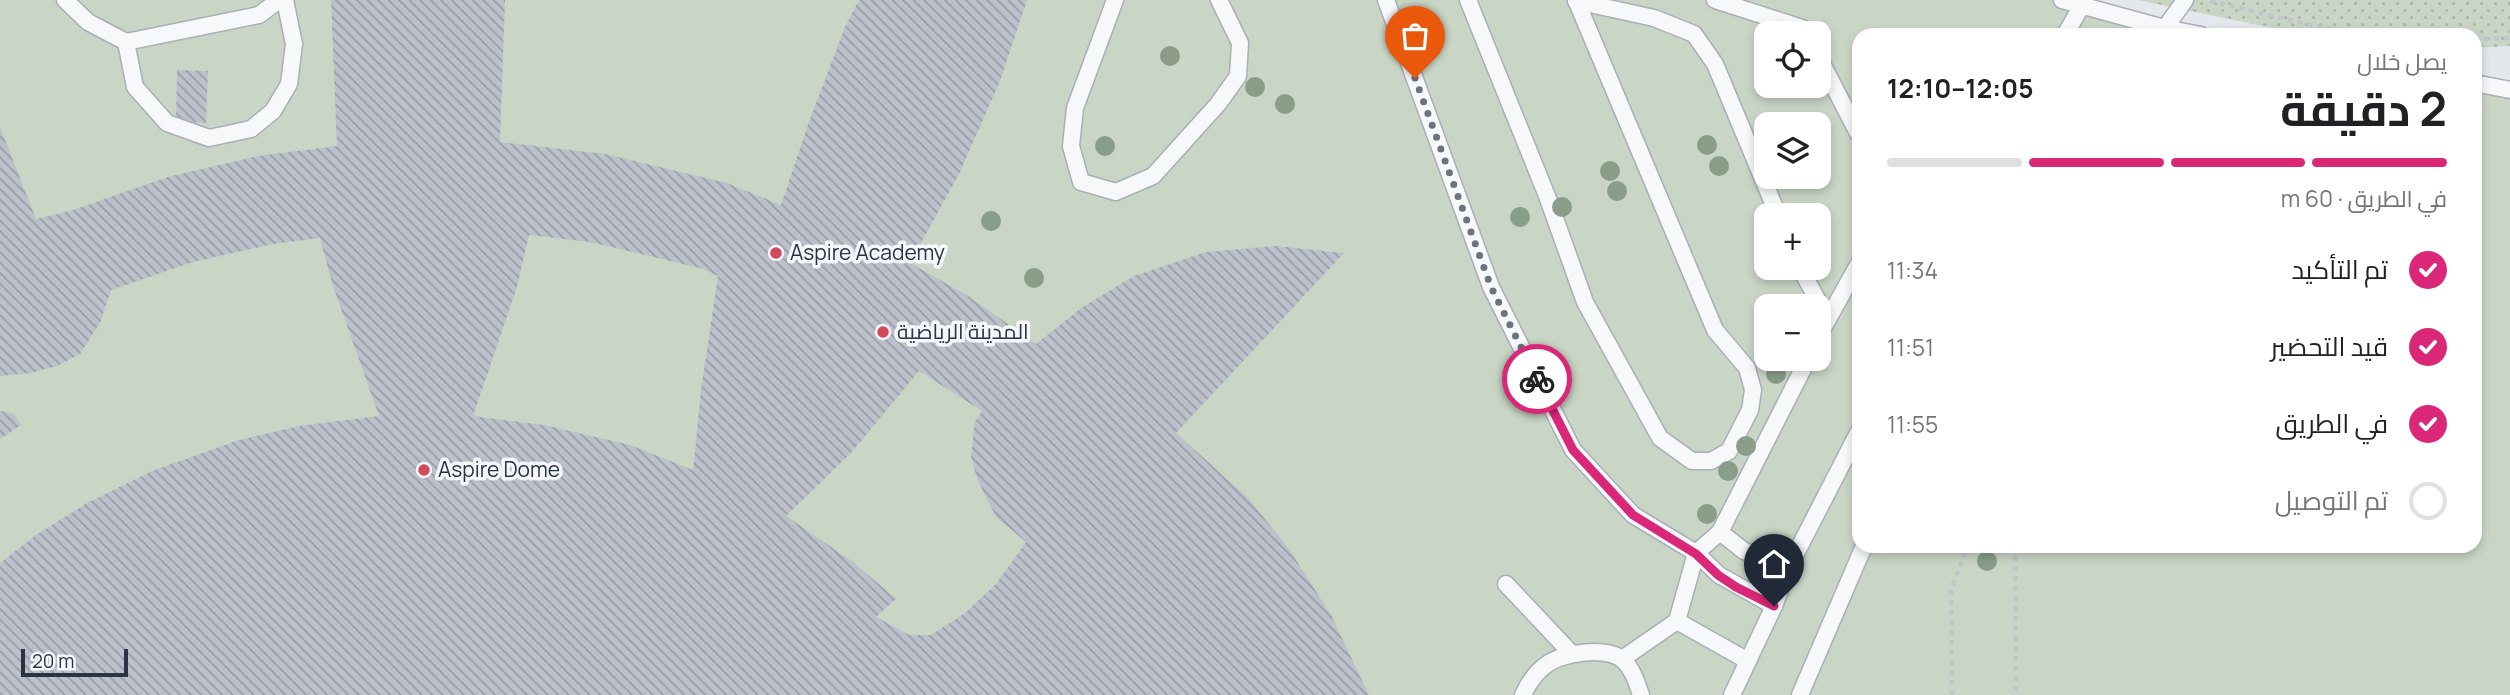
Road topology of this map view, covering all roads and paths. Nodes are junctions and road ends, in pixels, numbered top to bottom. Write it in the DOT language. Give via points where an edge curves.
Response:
graph roads {
  1 [pos="65,0"];
  2 [pos="279,0"];
  3 [pos="285,0"];
  4 [pos="1115,0"];
  5 [pos="1219,0"];
  6 [pos="1386,0"];
  7 [pos="1468,0"];
  8 [pos="1576,0"];
  9 [pos="1715,0"];
  10 [pos="2062,0"];
  11 [pos="2185,0"];
  12 [pos="2206,0"];
  13 [pos="2083,3"];
  14 [pos="1780,21"];
  15 [pos="2069,28"];
  16 [pos="2151,28"];
  17 [pos="2165,28"];
  18 [pos="2324,28"];
  19 [pos="2510,38"];
  20 [pos="2482,40"];
  21 [pos="126,42"];
  22 [pos="1831,81"];
  23 [pos="2482,85"];
  24 [pos="2510,90"];
  25 [pos="1852,121"];
  26 [pos="1773,203"];
  27 [pos="1852,275"];
  28 [pos="1831,310"];
  29 [pos="1802,371"];
  30 [pos="1852,445"];
  31 [pos="1720,531"];
  32 [pos="1861,553"];
  33 [pos="1965,553"];
  34 [pos="2015,553"];
  35 [pos="1696,554"];
  36 [pos="1789,567"];
  37 [pos="1506,584"];
  38 [pos="1774,606"];
  39 [pos="1676,621"];
  40 [pos="1572,654"];
  41 [pos="1622,659"];
  42 [pos="1748,661"];
  43 [pos="1523,695"];
  44 [pos="1641,695"];
  45 [pos="1732,695"];
  46 [pos="1800,695"];
  47 [pos="1952,695"];
  48 [pos="2016,695"];
  1 -- 21 [label="lane" via="88,22"];
  2 -- 21 [label="lane" via="259,15"];
  3 -- 21 [label="lane" via="294,44 289,83 273,111 251,129 209,138 167,123 135,87"];
  4 -- 5 [label="lane" via="1075,108 1071,146 1080,183 1116,192 1153,176 1219,104 1238,76 1240,43"];
  6 -- 35 [label="lane" via="1491,287 1573,450 1633,515"];
  7 -- 8 [label="lane" via="1585,302 1660,438 1692,461 1711,461 1729,451 1750,410 1753,390 1747,368 1715,330"];
  8 -- 26 [label="lane" via="1654,18 1694,34 1715,64"];
  9 -- 14 [label="lane"];
  10 -- 13 [label="lane"];
  11 -- 17 [label="lane"];
  12 -- 18 [label="path"];
  13 -- 15 [label="lane"];
  13 -- 16 [label="lane"];
  19 -- 20 [label="path"];
  22 -- 25 [label="lane"];
  23 -- 24 [label="lane"];
  27 -- 28 [label="lane"];
  29 -- 31 [label="lane"];
  30 -- 36 [label="lane"];
  31 -- 35 [label="lane"];
  31 -- 36 [label="lane" via="1744,551"];
  32 -- 46 [label="lane"];
  33 -- 47 [label="path" via="1951,590"];
  34 -- 48 [label="path"];
  35 -- 38 [label="lane" via="1718,575"];
  35 -- 39 [label="lane"];
  36 -- 38 [label="lane"];
  37 -- 40 [label="lane"];
  38 -- 42 [label="lane"];
  39 -- 41 [label="lane"];
  39 -- 42 [label="lane"];
  40 -- 41 [label="lane" via="1600,652"];
  40 -- 43 [label="lane" via="1547,664"];
  41 -- 44 [label="lane"];
  42 -- 45 [label="lane"];
}
